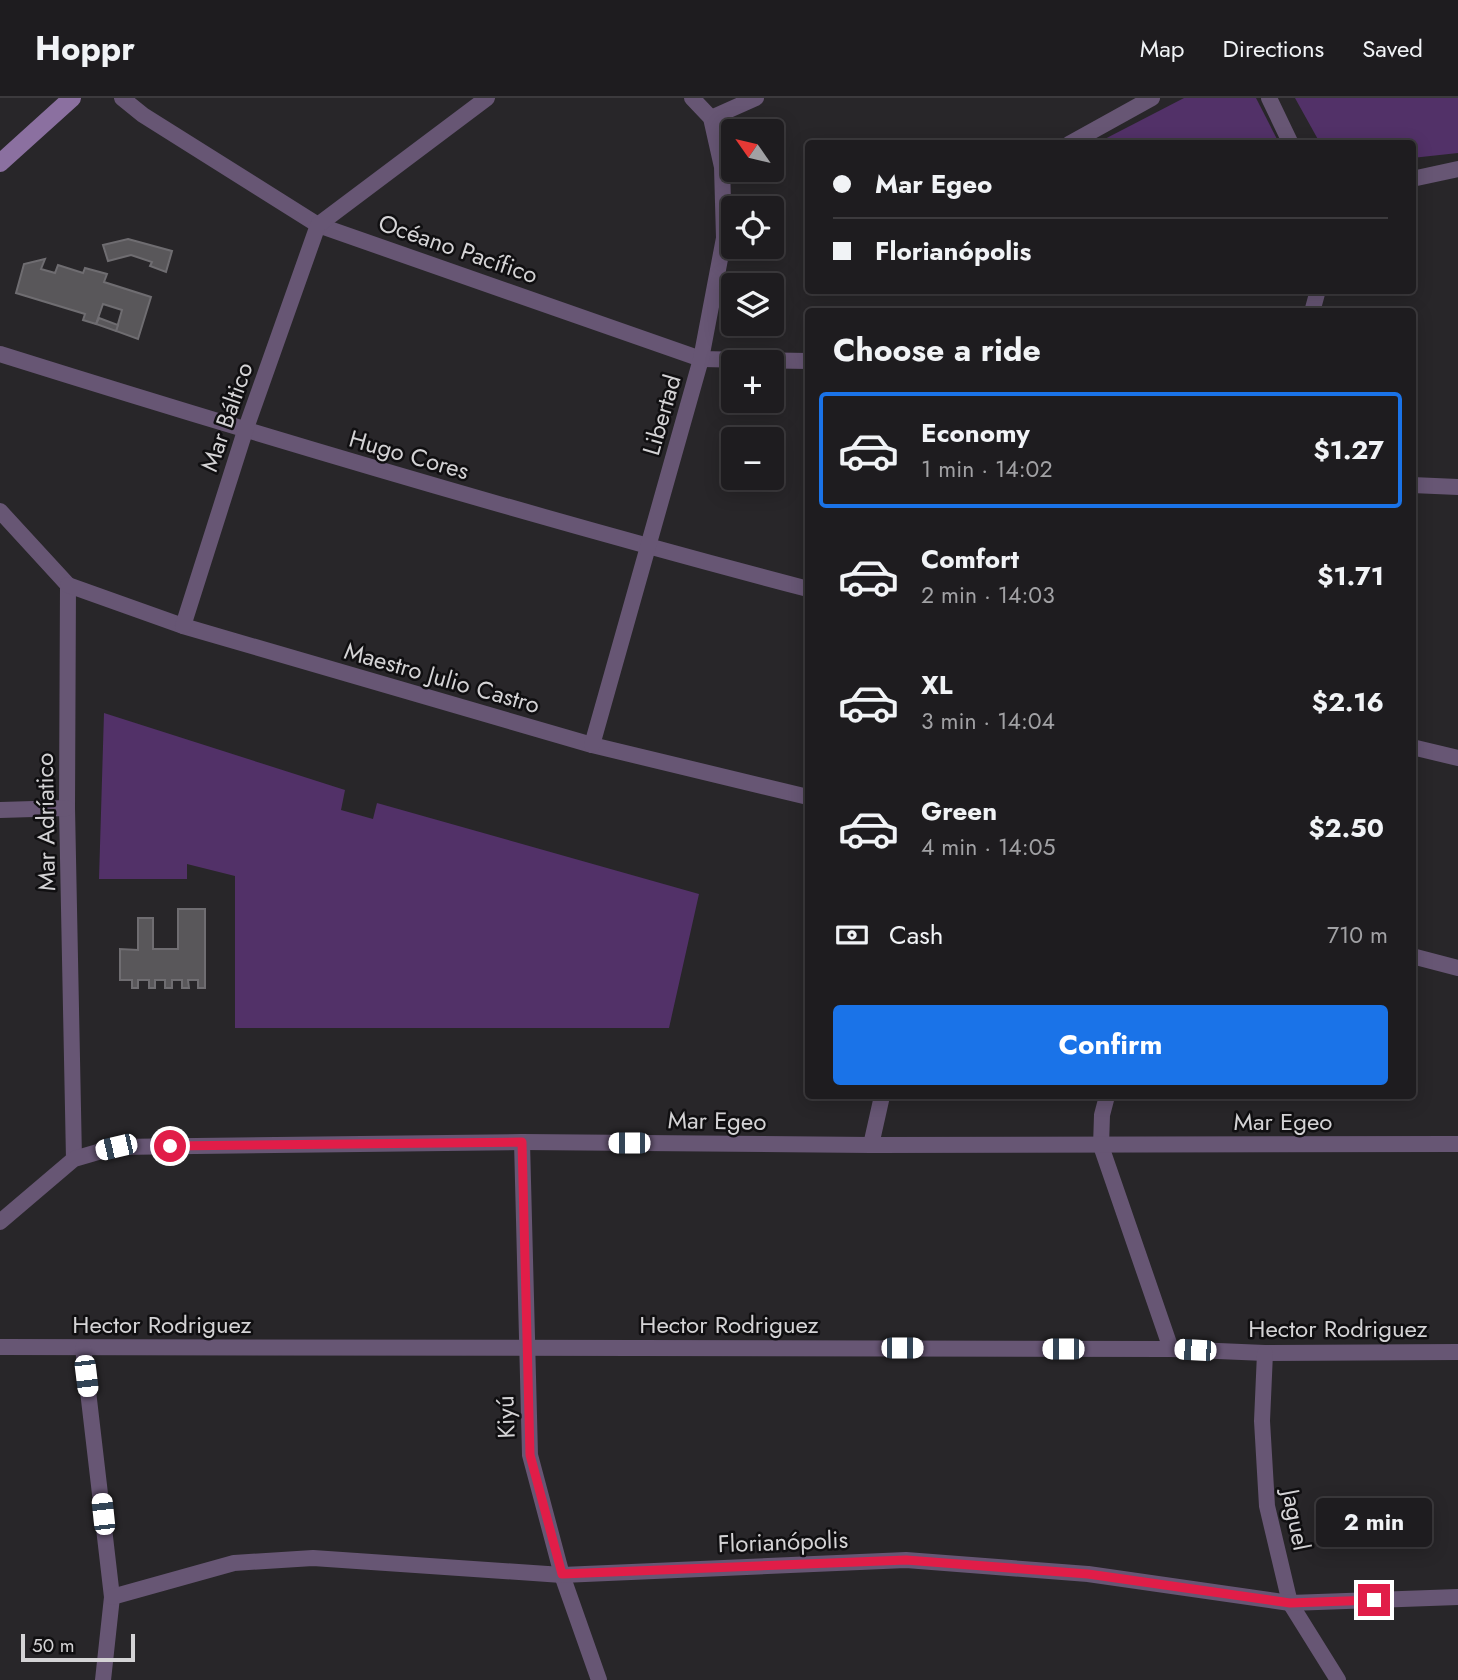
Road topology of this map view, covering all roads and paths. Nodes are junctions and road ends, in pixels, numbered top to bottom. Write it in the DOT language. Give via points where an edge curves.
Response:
graph roads {
  1 [pos="72,98"];
  2 [pos="122,98"];
  3 [pos="487,98"];
  4 [pos="692,98"];
  5 [pos="756,98"];
  6 [pos="1152,98"];
  7 [pos="1269,98"];
  8 [pos="711,118"];
  9 [pos="1076,140"];
  10 [pos="1289,140"];
  11 [pos="0,163"];
  12 [pos="1458,169"];
  13 [pos="1416,178"];
  14 [pos="318,225"];
  15 [pos="0,354"];
  16 [pos="701,359"];
  17 [pos="805,360"];
  18 [pos="245,431"];
  19 [pos="1416,485"];
  20 [pos="1458,487"];
  21 [pos="0,511"];
  22 [pos="648,547"];
  23 [pos="68,585"];
  24 [pos="805,588"];
  25 [pos="183,626"];
  26 [pos="592,745"];
  27 [pos="1416,748"];
  28 [pos="1458,758"];
  29 [pos="805,796"];
  30 [pos="67,808"];
  31 [pos="0,810"];
  32 [pos="1416,957"];
  33 [pos="1458,968"];
  34 [pos="881,1099"];
  35 [pos="1106,1099"];
  36 [pos="522,1142"];
  37 [pos="1458,1144"];
  38 [pos="872,1145"];
  39 [pos="1101,1146"];
  40 [pos="74,1159"];
  41 [pos="0,1222"];
  42 [pos="0,1347"];
  43 [pos="83,1348"];
  44 [pos="525,1348"];
  45 [pos="1171,1349"];
  46 [pos="1458,1352"];
  47 [pos="1265,1353"];
  48 [pos="562,1574"];
  49 [pos="112,1597"];
  50 [pos="1458,1598"];
  51 [pos="1290,1603"];
  52 [pos="103,1680"];
  53 [pos="599,1680"];
  54 [pos="1338,1680"];
  1 -- 11 [label="street"];
  2 -- 14 [label="street, Océano Pacífico"];
  3 -- 14 [label="street"];
  4 -- 8 [label="street"];
  5 -- 8 [label="street"];
  6 -- 9 [label="street"];
  7 -- 10 [label="street"];
  8 -- 16 [label="street, Libertad" via="722,167 724,238"];
  12 -- 13 [label="street"];
  14 -- 16 [label="street, Océano Pacífico"];
  14 -- 18 [label="street, Mar Báltico"];
  15 -- 18 [label="street, Hugo Cores"];
  16 -- 17 [label="street, Océano Pacífico"];
  16 -- 22 [label="street, Libertad"];
  18 -- 22 [label="street, Hugo Cores"];
  18 -- 25 [label="street, Mar Báltico"];
  19 -- 20 [label="street"];
  21 -- 23 [label="street"];
  22 -- 24 [label="street, Hugo Cores"];
  22 -- 26 [label="street, Libertad"];
  23 -- 25 [label="street, Maestro Julio Castro"];
  23 -- 30 [label="street, Mar Adríatico"];
  25 -- 26 [label="street, Maestro Julio Castro"];
  26 -- 29 [label="street, Maestro Julio Castro"];
  27 -- 28 [label="street"];
  30 -- 31 [label="street"];
  30 -- 40 [label="street, Mar Adríatico"];
  32 -- 33 [label="street"];
  34 -- 38 [label="street"];
  35 -- 39 [label="street"];
  36 -- 38 [label="street, Mar Egeo"];
  36 -- 40 [label="street, Mar Egeo" via="116,1147"];
  36 -- 44 [label="street, Kiyú"];
  37 -- 39 [label="street, Mar Egeo"];
  38 -- 39 [label="street, Mar Egeo"];
  39 -- 45 [label="street"];
  40 -- 41 [label="street, Mar Egeo"];
  42 -- 43 [label="street, Hector Rodriguez"];
  43 -- 44 [label="street, Hector Rodriguez"];
  43 -- 49 [label="street"];
  44 -- 45 [label="street, Hector Rodriguez"];
  44 -- 48 [label="street, Kiyú" via="530,1455"];
  45 -- 47 [label="street, Hector Rodriguez"];
  46 -- 47 [label="street, Hector Rodriguez"];
  47 -- 51 [label="street, Jaguel" via="1262,1421 1267,1506"];
  48 -- 49 [label="street, Florianópolis" via="313,1558 234,1563"];
  48 -- 51 [label="street, Florianópolis" via="906,1560 1088,1574"];
  48 -- 53 [label="street, Kiyú"];
  49 -- 52 [label="street"];
  50 -- 51 [label="street, Florianópolis"];
  51 -- 54 [label="street, Jaguel"];
}
